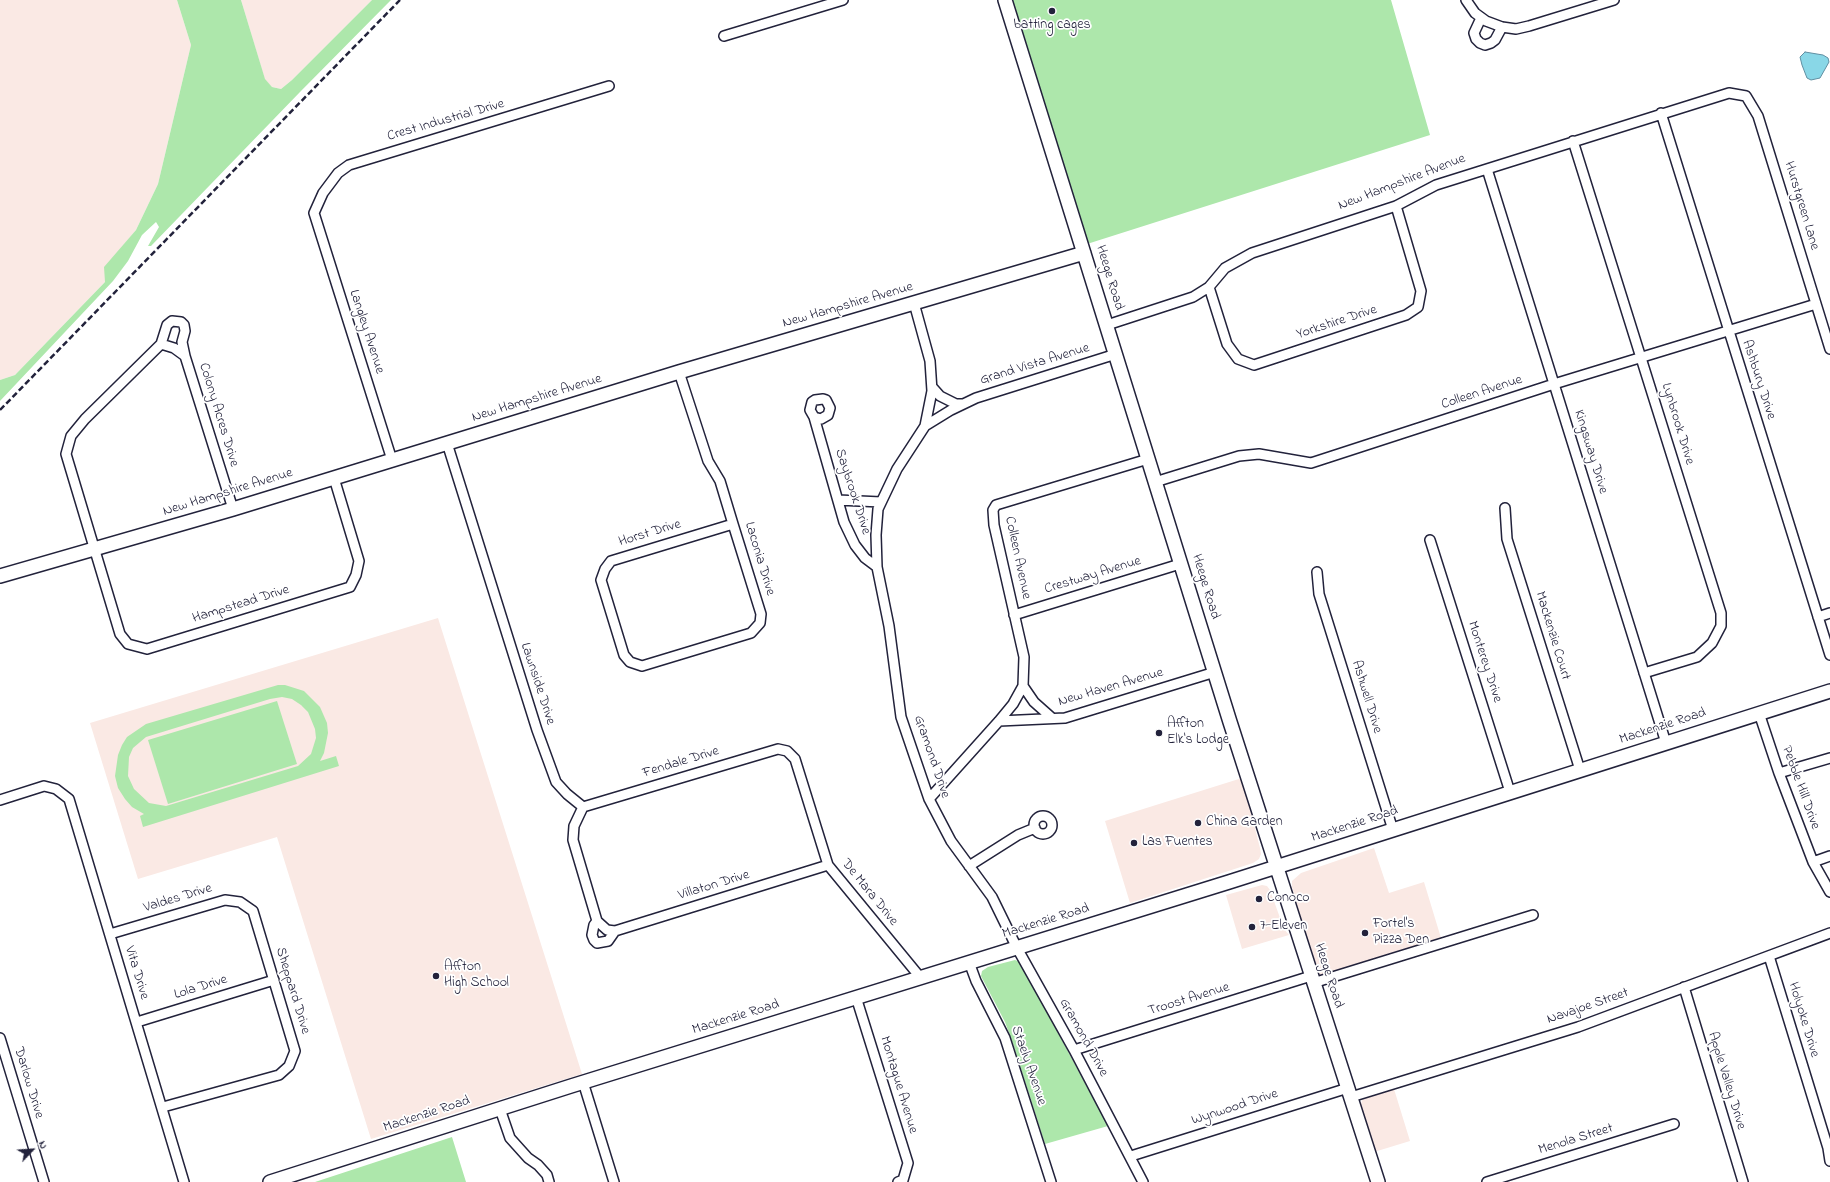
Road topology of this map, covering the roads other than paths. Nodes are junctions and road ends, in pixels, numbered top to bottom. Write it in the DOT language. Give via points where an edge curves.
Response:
graph roads {
  1 [pos="843,0"];
  2 [pos="1005,0"];
  3 [pos="1466,0"];
  4 [pos="1614,0"];
  5 [pos="1481,18"];
  6 [pos="1502,27"];
  7 [pos="724,36"];
  8 [pos="609,86"];
  9 [pos="1746,96"];
  10 [pos="1661,113"];
  11 [pos="1573,141"];
  12 [pos="1487,169"];
  13 [pos="1396,206"];
  14 [pos="314,213"];
  15 [pos="1084,252"];
  16 [pos="1209,287"];
  17 [pos="914,303"];
  18 [pos="1816,304"];
  19 [pos="1107,325"];
  20 [pos="1727,330"];
  21 [pos="161,344"];
  22 [pos="1830,349"];
  23 [pos="1116,354"];
  24 [pos="185,356"];
  25 [pos="1642,357"];
  26 [pos="679,372"];
  27 [pos="1554,384"];
  28 [pos="932,387"];
  29 [pos="963,404"];
  30 [pos="814,417"];
  31 [pos="925,426"];
  32 [pos="447,443"];
  33 [pos="1148,459"];
  34 [pos="392,460"];
  35 [pos="334,478"];
  36 [pos="1155,482"];
  37 [pos="838,500"];
  38 [pos="881,502"];
  39 [pos="1505,508"];
  40 [pos="233,509"];
  41 [pos="733,524"];
  42 [pos="1430,540"];
  43 [pos="95,548"];
  44 [pos="1180,564"];
  45 [pos="877,567"];
  46 [pos="1317,572"];
  47 [pos="0,576"];
  48 [pos="1830,613"];
  49 [pos="1014,615"];
  50 [pos="1818,616"];
  51 [pos="1830,655"];
  52 [pos="630,662"];
  53 [pos="1215,672"];
  54 [pos="1644,673"];
  55 [pos="1023,686"];
  56 [pos="1830,690"];
  57 [pos="1759,713"];
  58 [pos="1052,718"];
  59 [pos="999,720"];
  60 [pos="1666,743"];
  61 [pos="787,751"];
  62 [pos="1830,758"];
  63 [pos="1580,770"];
  64 [pos="1779,773"];
  65 [pos="1510,792"];
  66 [pos="929,798"];
  67 [pos="0,800"];
  68 [pos="583,807"];
  69 [pos="1035,828"];
  70 [pos="1393,830"];
  71 [pos="1830,856"];
  72 [pos="1813,862"];
  73 [pos="828,865"];
  74 [pos="969,866"];
  75 [pos="1278,866"];
  76 [pos="1830,892"];
  77 [pos="253,910"];
  78 [pos="1533,915"];
  79 [pos="597,921"];
  80 [pos="611,930"];
  81 [pos="1830,933"];
  82 [pos="110,934"];
  83 [pos="1017,948"];
  84 [pos="1769,956"];
  85 [pos="969,962"];
  86 [pos="920,977"];
  87 [pos="274,980"];
  88 [pos="1312,980"];
  89 [pos="1684,987"];
  90 [pos="856,997"];
  91 [pos="136,1022"];
  92 [pos="0,1038"];
  93 [pos="1074,1050"];
  94 [pos="583,1082"];
  95 [pos="1349,1093"];
  96 [pos="163,1107"];
  97 [pos="500,1109"];
  98 [pos="1674,1124"];
  99 [pos="1131,1156"];
  100 [pos="1830,1161"];
  101 [pos="900,1181"];
  102 [pos="44,1182"];
  103 [pos="184,1182"];
  104 [pos="270,1182"];
  105 [pos="549,1182"];
  106 [pos="614,1182"];
  107 [pos="1051,1182"];
  108 [pos="1143,1182"];
  109 [pos="1378,1182"];
  110 [pos="1487,1182"];
  111 [pos="1742,1182"];
  1 -- 7 [label="street"];
  2 -- 15 [label="street, Heege Road"];
  3 -- 5 [label="street"];
  4 -- 6 [label="street" via="1529,26 1516,29"];
  5 -- 6 [label="street"];
  5 -- 6 [label="street" via="1474,33 1480,43 1491,44"];
  8 -- 14 [label="street, Crest Industrial Drive" via="350,165 338,173 328,185"];
  9 -- 10 [label="street, New Hampshire Avenue" via="1729,93"];
  9 -- 18 [label="street, Hurstgreen Lane" via="1758,116"];
  10 -- 11 [label="street, New Hampshire Avenue"];
  10 -- 20 [label="street, Ashbury Drive"];
  11 -- 12 [label="street, New Hampshire Avenue"];
  11 -- 25 [label="street, Lynbrook Drive"];
  12 -- 13 [label="street, New Hampshire Avenue" via="1436,185"];
  12 -- 27 [label="street, Kingsway Drive"];
  13 -- 16 [label="street, New Hampshire Avenue" via="1252,253 1225,268"];
  13 -- 16 [label="street, Yorkshire Drive" via="1421,291 1418,307 1406,315 1254,365 1238,358 1227,344"];
  14 -- 34 [label="street, Langley Avenue"];
  15 -- 17 [label="street, New Hampshire Avenue"];
  15 -- 19 [label="street, Heege Road"];
  16 -- 19 [label="street, New Hampshire Avenue" via="1193,297"];
  17 -- 26 [label="street, New Hampshire Avenue"];
  17 -- 28 [label="street, Gramond Drive" via="930,361"];
  18 -- 20 [label="street, Colleen Avenue"];
  18 -- 22 [label="street, Hurstgreen Lane"];
  19 -- 23 [label="street, Heege Road"];
  20 -- 25 [label="street, Colleen Avenue"];
  20 -- 50 [label="street, Ashbury Drive"];
  21 -- 24 [label="street, Colony Acres Drive" via="174,348"];
  21 -- 24 [label="street" via="169,322 177,320 181,322 185,331 182,342"];
  21 -- 43 [label="street" via="71,436 66,454"];
  23 -- 29 [label="street, Grand Vista Avenue"];
  23 -- 33 [label="street, Heege Road"];
  24 -- 40 [label="street, Colony Acres Drive"];
  25 -- 27 [label="street, Colleen Avenue"];
  25 -- 54 [label="street, Lynbrook Drive" via="1721,613 1721,626 1712,643 1697,657"];
  26 -- 32 [label="street, New Hampshire Avenue"];
  26 -- 41 [label="street, Laconia Drive" via="708,461 720,481"];
  27 -- 36 [label="street, Colleen Avenue" via="1311,462 1259,454 1239,456"];
  27 -- 54 [label="street, Kingsway Drive"];
  28 -- 29 [label="street" via="940,396 956,404"];
  28 -- 31 [label="street, Gramond Drive"];
  29 -- 31 [label="street, Grand Vista Avenue"];
  30 -- 37 [label="street, Saybrook Drive"];
  31 -- 38 [label="street, Gramond Drive" via="897,469"];
  32 -- 34 [label="street, New Hampshire Avenue"];
  32 -- 68 [label="street, Lawnside Drive" via="537,730 556,782"];
  33 -- 36 [label="street, Heege Road"];
  33 -- 49 [label="street, Colleen Avenue" via="996,504 993,510 994,525"];
  34 -- 35 [label="street, New Hampshire Avenue"];
  35 -- 40 [label="street, New Hampshire Avenue"];
  35 -- 43 [label="street, Hampstead Drive" via="359,561 350,587 147,649 128,644 120,634"];
  36 -- 44 [label="street, Heege Road"];
  37 -- 38 [label="street"];
  37 -- 45 [label="street, Saybrook Drive" via="854,545"];
  38 -- 45 [label="street, Gramond Drive" via="876,535"];
  39 -- 63 [label="street, Mackenzie Court" via="1507,539"];
  40 -- 43 [label="street, New Hampshire Avenue"];
  41 -- 52 [label="street, Horst Drive" via="611,561 605,569 601,580 624,655"];
  41 -- 52 [label="street, Laconia Drive" via="761,614 760,623 751,633 642,666"];
  42 -- 65 [label="street, Monterey Drive"];
  43 -- 47 [label="street, New Hampshire Avenue"];
  44 -- 49 [label="street, Crestway Avenue"];
  44 -- 53 [label="street, Heege Road"];
  45 -- 66 [label="street, Gramond Drive" via="889,626 901,716"];
  46 -- 70 [label="street, Ashwell Drive" via="1319,594"];
  48 -- 50 [label="street"];
  49 -- 55 [label="street, Colleen Avenue" via="1024,657"];
  50 -- 51 [label="street, Ashbury Drive"];
  53 -- 58 [label="street, New Haven Avenue" via="1065,718"];
  53 -- 75 [label="street, Heege Road"];
  54 -- 60 [label="street, Kingsway Drive"];
  55 -- 58 [label="street" via="1034,702"];
  55 -- 59 [label="street, Colleen Avenue" via="1013,704"];
  56 -- 57 [label="street, Mackenzie Road"];
  57 -- 60 [label="street, Mackenzie Road"];
  57 -- 64 [label="street, Pebble Hill Drive"];
  58 -- 59 [label="street, New Haven Avenue"];
  59 -- 66 [label="street"];
  60 -- 63 [label="street, Mackenzie Road"];
  61 -- 68 [label="street, Fendale Drive" via="778,749"];
  61 -- 73 [label="street, De Mara Drive" via="796,759"];
  62 -- 64 [label="street"];
  63 -- 65 [label="street, Mackenzie Road"];
  64 -- 72 [label="street, Pebble Hill Drive"];
  65 -- 70 [label="street, Mackenzie Road"];
  66 -- 74 [label="street, Gramond Drive" via="951,841"];
  67 -- 82 [label="street, Vita Drive" via="44,786 56,789 69,799"];
  68 -- 79 [label="street" via="574,826 573,840"];
  69 -- 74 [label="street" via="1018,835"];
  70 -- 75 [label="street, Mackenzie Road"];
  71 -- 72 [label="street"];
  72 -- 76 [label="street, Pebble Hill Drive"];
  73 -- 80 [label="street, Villaton Drive"];
  73 -- 86 [label="street, De Mara Drive"];
  74 -- 83 [label="street, Gramond Drive" via="992,897"];
  75 -- 83 [label="street, Mackenzie Road"];
  75 -- 88 [label="street, Heege Road"];
  77 -- 82 [label="street, Valdes Drive" via="240,902 225,900"];
  77 -- 87 [label="street, Sheppard Drive"];
  78 -- 88 [label="street, Troost Avenue"];
  79 -- 80 [label="street"];
  79 -- 80 [label="street" via="592,935 598,943 608,941"];
  81 -- 84 [label="street, Navajoe Street"];
  82 -- 91 [label="street, Vita Drive"];
  83 -- 85 [label="street, Mackenzie Road"];
  83 -- 93 [label="street, Gramond Drive"];
  84 -- 89 [label="street, Navajoe Street"];
  84 -- 100 [label="street, Holyoke Drive"];
  85 -- 86 [label="street, Mackenzie Road"];
  85 -- 107 [label="street, Staely Avenue" via="1005,1038"];
  86 -- 90 [label="street, Mackenzie Road"];
  87 -- 91 [label="street, Lola Drive"];
  87 -- 96 [label="street, Sheppard Drive" via="295,1051 289,1066 279,1074"];
  88 -- 93 [label="street, Troost Avenue"];
  88 -- 95 [label="street, Heege Road"];
  89 -- 95 [label="street, Navajoe Street" via="1578,1027"];
  89 -- 111 [label="street, Apple Valley Drive"];
  90 -- 94 [label="street, Mackenzie Road"];
  90 -- 101 [label="street, Montague Avenue" via="908,1163"];
  91 -- 96 [label="street, Vita Drive"];
  92 -- 102 [label="street, Darlow Drive"];
  93 -- 99 [label="street, Gramond Drive"];
  94 -- 97 [label="street, Mackenzie Road"];
  94 -- 106 [label="street"];
  95 -- 99 [label="street, Wynwood Drive"];
  95 -- 109 [label="street, Heege Road"];
  96 -- 103 [label="street, Vita Drive"];
  97 -- 104 [label="street, Mackenzie Road"];
  97 -- 105 [label="street" via="510,1138 546,1174"];
  98 -- 110 [label="street, Menola Street"];
  99 -- 108 [label="street, Gramond Drive"];
}
